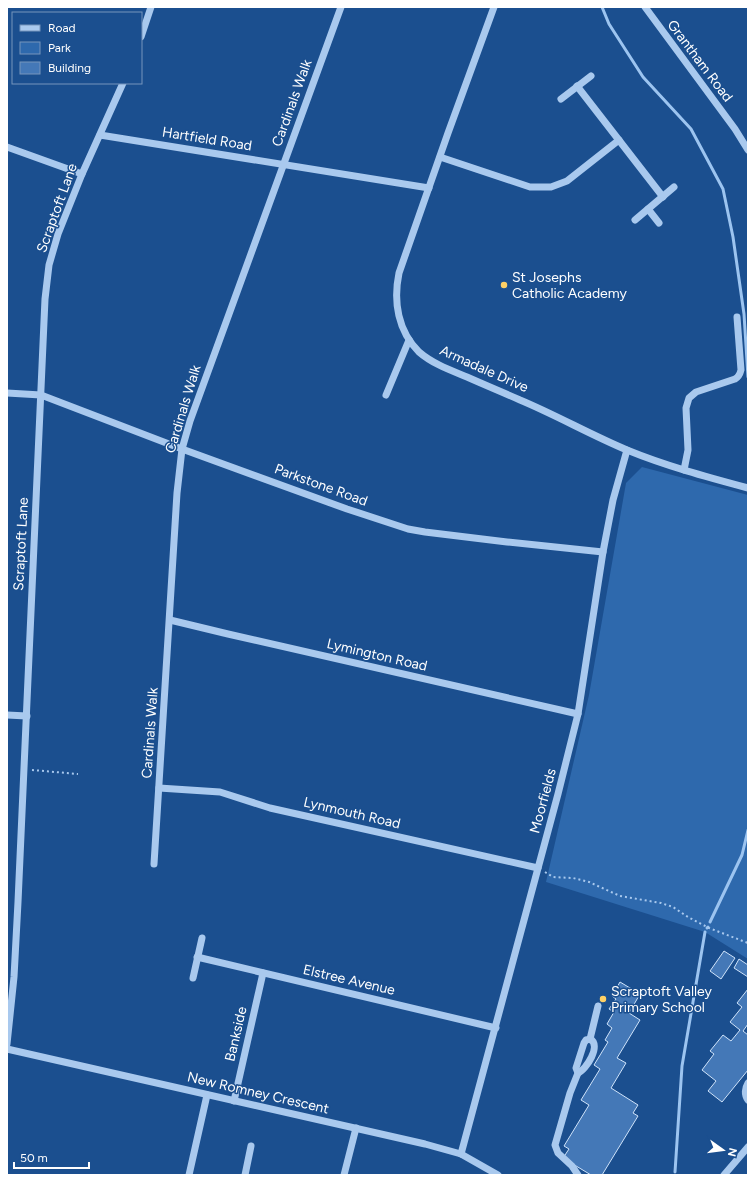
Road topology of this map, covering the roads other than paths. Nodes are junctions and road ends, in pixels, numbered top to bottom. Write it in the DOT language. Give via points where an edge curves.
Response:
graph roads {
  1 [pos="151,7"];
  2 [pos="341,7"];
  3 [pos="494,7"];
  4 [pos="645,7"];
  5 [pos="142,34"];
  6 [pos="590,76"];
  7 [pos="123,84"];
  8 [pos="578,86"];
  9 [pos="562,99"];
  10 [pos="100,135"];
  11 [pos="619,140"];
  12 [pos="7,148"];
  13 [pos="748,150"];
  14 [pos="440,157"];
  15 [pos="283,165"];
  16 [pos="82,174"];
  17 [pos="674,187"];
  18 [pos="429,188"];
  19 [pos="663,196"];
  20 [pos="648,209"];
  21 [pos="635,220"];
  22 [pos="659,223"];
  23 [pos="737,317"];
  24 [pos="410,340"];
  25 [pos="7,393"];
  26 [pos="41,395"];
  27 [pos="386,395"];
  28 [pos="182,449"];
  29 [pos="627,450"];
  30 [pos="684,470"];
  31 [pos="748,488"];
  32 [pos="603,552"];
  33 [pos="170,620"];
  34 [pos="578,714"];
  35 [pos="7,716"];
  36 [pos="27,716"];
  37 [pos="159,788"];
  38 [pos="154,864"];
  39 [pos="538,868"];
  40 [pos="202,938"];
  41 [pos="197,957"];
  42 [pos="263,973"];
  43 [pos="192,978"];
  44 [pos="598,1006"];
  45 [pos="496,1028"];
  46 [pos="590,1039"];
  47 [pos="7,1044"];
  48 [pos="7,1049"];
  49 [pos="578,1073"];
  50 [pos="748,1083"];
  51 [pos="207,1095"];
  52 [pos="748,1100"];
  53 [pos="234,1101"];
  54 [pos="356,1128"];
  55 [pos="252,1146"];
  56 [pos="748,1147"];
  57 [pos="461,1154"];
  58 [pos="189,1175"];
  59 [pos="245,1175"];
  60 [pos="344,1175"];
  61 [pos="498,1175"];
  62 [pos="578,1175"];
  63 [pos="724,1175"];
  1 -- 5 [label="street"];
  2 -- 15 [label="street, Cardinals Walk"];
  3 -- 14 [label="street, Armadale Drive"];
  4 -- 13 [label="street, Grantham Road"];
  6 -- 8 [label="street"];
  7 -- 10 [label="street, Scraptoft Lane"];
  8 -- 9 [label="street"];
  8 -- 11 [label="street"];
  10 -- 15 [label="street, Hartfield Road"];
  10 -- 16 [label="street, Scraptoft Lane"];
  11 -- 14 [label="street" via="567,181 544,188 523,186"];
  11 -- 19 [label="street"];
  12 -- 16 [label="street"];
  14 -- 18 [label="street, Armadale Drive"];
  15 -- 18 [label="street, Hartfield Road"];
  15 -- 28 [label="street, Cardinals Walk"];
  16 -- 26 [label="street, Scraptoft Lane" via="58,234 49,266"];
  17 -- 19 [label="street"];
  18 -- 24 [label="street, Armadale Drive" via="397,284 398,316"];
  19 -- 20 [label="street"];
  20 -- 21 [label="street"];
  20 -- 22 [label="street"];
  23 -- 30 [label="street" via="740,374 735,379 696,392 689,398 686,408 688,450"];
  24 -- 27 [label="street"];
  24 -- 29 [label="street, Armadale Drive" via="420,352 440,366 524,401"];
  25 -- 26 [label="street, Parkstone Road"];
  26 -- 28 [label="street, Parkstone Road"];
  26 -- 36 [label="street, Scraptoft Lane"];
  28 -- 32 [label="street, Parkstone Road" via="408,529"];
  28 -- 33 [label="street, Cardinals Walk"];
  29 -- 30 [label="street, Armadale Drive"];
  29 -- 32 [label="street, Moorfields" via="612,500"];
  30 -- 31 [label="street, Armadale Drive"];
  32 -- 34 [label="street, Moorfields"];
  33 -- 34 [label="street, Lymington Road"];
  33 -- 37 [label="street, Cardinals Walk"];
  34 -- 39 [label="street, Moorfields"];
  35 -- 36 [label="street"];
  36 -- 47 [label="street, Scraptoft Lane" via="14,977"];
  37 -- 38 [label="street, Cardinals Walk"];
  37 -- 39 [label="street, Lynmouth Road" via="220,792 270,808"];
  39 -- 45 [label="street, Moorfields"];
  40 -- 41 [label="street"];
  41 -- 42 [label="street, Elstree Avenue"];
  41 -- 43 [label="street"];
  42 -- 45 [label="street, Elstree Avenue"];
  42 -- 53 [label="street, Bankside"];
  44 -- 46 [label="street"];
  45 -- 57 [label="street, Moorfields"];
  46 -- 49 [label="street" via="584,1043 576,1068"];
  46 -- 49 [label="street" via="595,1045 593,1053 582,1072"];
  48 -- 51 [label="street, New Romney Crescent"];
  49 -- 62 [label="street" via="555,1145 558,1153"];
  50 -- 52 [label="street" via="745,1088"];
  51 -- 53 [label="street, New Romney Crescent"];
  51 -- 58 [label="street"];
  53 -- 54 [label="street, New Romney Crescent"];
  54 -- 57 [label="street, New Romney Crescent"];
  54 -- 60 [label="street"];
  55 -- 59 [label="street"];
  56 -- 63 [label="street"];
  57 -- 61 [label="street, New Romney Crescent"];
}
